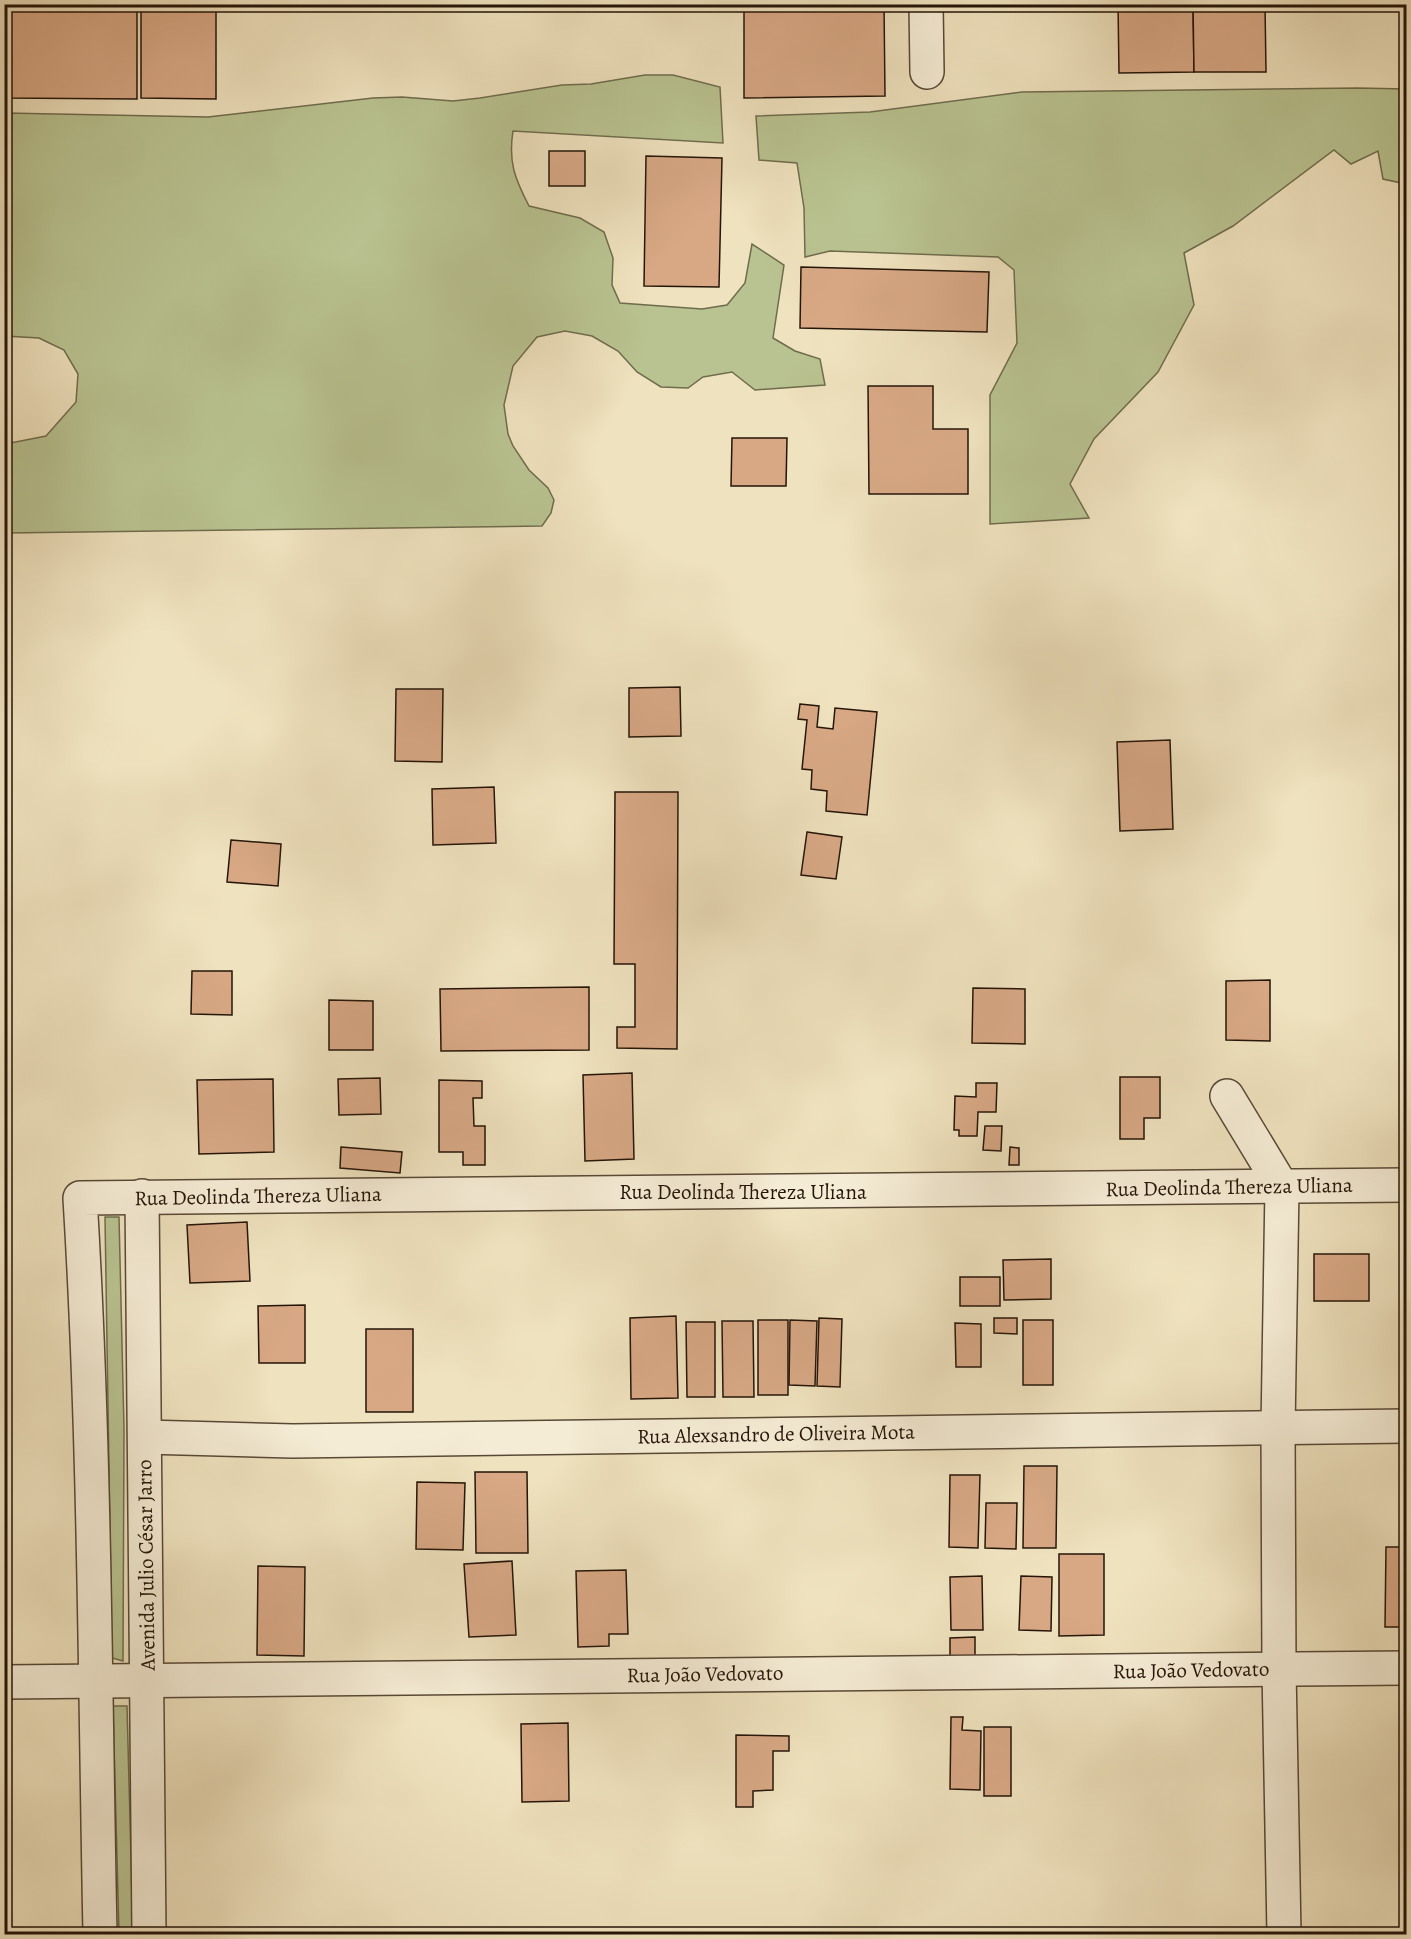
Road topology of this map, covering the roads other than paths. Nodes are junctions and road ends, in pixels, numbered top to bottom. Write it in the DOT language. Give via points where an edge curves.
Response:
graph roads {
  1 [pos="926,4"];
  2 [pos="927,72"];
  3 [pos="1227,1096"];
  4 [pos="1407,1185"];
  5 [pos="1282,1187"];
  6 [pos="142,1197"];
  7 [pos="1407,1426"];
  8 [pos="1278,1428"];
  9 [pos="145,1437"];
  10 [pos="1407,1668"];
  11 [pos="1279,1669"];
  12 [pos="147,1680"];
  13 [pos="95,1681"];
  14 [pos="4,1682"];
  15 [pos="100,1935"];
  16 [pos="149,1935"];
  17 [pos="1284,1935"];
  1 -- 2 [label="street"];
  3 -- 5 [label="street"];
  4 -- 5 [label="street, Rua Deolinda Thereza Uliana"];
  5 -- 6 [label="street, Rua Deolinda Thereza Uliana"];
  5 -- 8 [label="street"];
  6 -- 9 [label="street, Avenida Julio César Jarro"];
  6 -- 13 [label="street, Rua Deolinda Thereza Uliana" via="81,1198 92,1430"];
  7 -- 8 [label="street, Rua Alexsandro de Oliveira Mota"];
  8 -- 9 [label="street, Rua Alexsandro de Oliveira Mota" via="293,1441"];
  8 -- 11 [label="street"];
  9 -- 12 [label="street, Avenida Julio César Jarro"];
  10 -- 11 [label="street, Rua João Vedovato"];
  11 -- 12 [label="street, Rua João Vedovato"];
  11 -- 17 [label="street"];
  12 -- 13 [label="street, Rua João Vedovato"];
  12 -- 16 [label="street, Avenida Julio César Jarro"];
  13 -- 14 [label="street, Rua João Vedovato"];
  13 -- 15 [label="street"];
}
